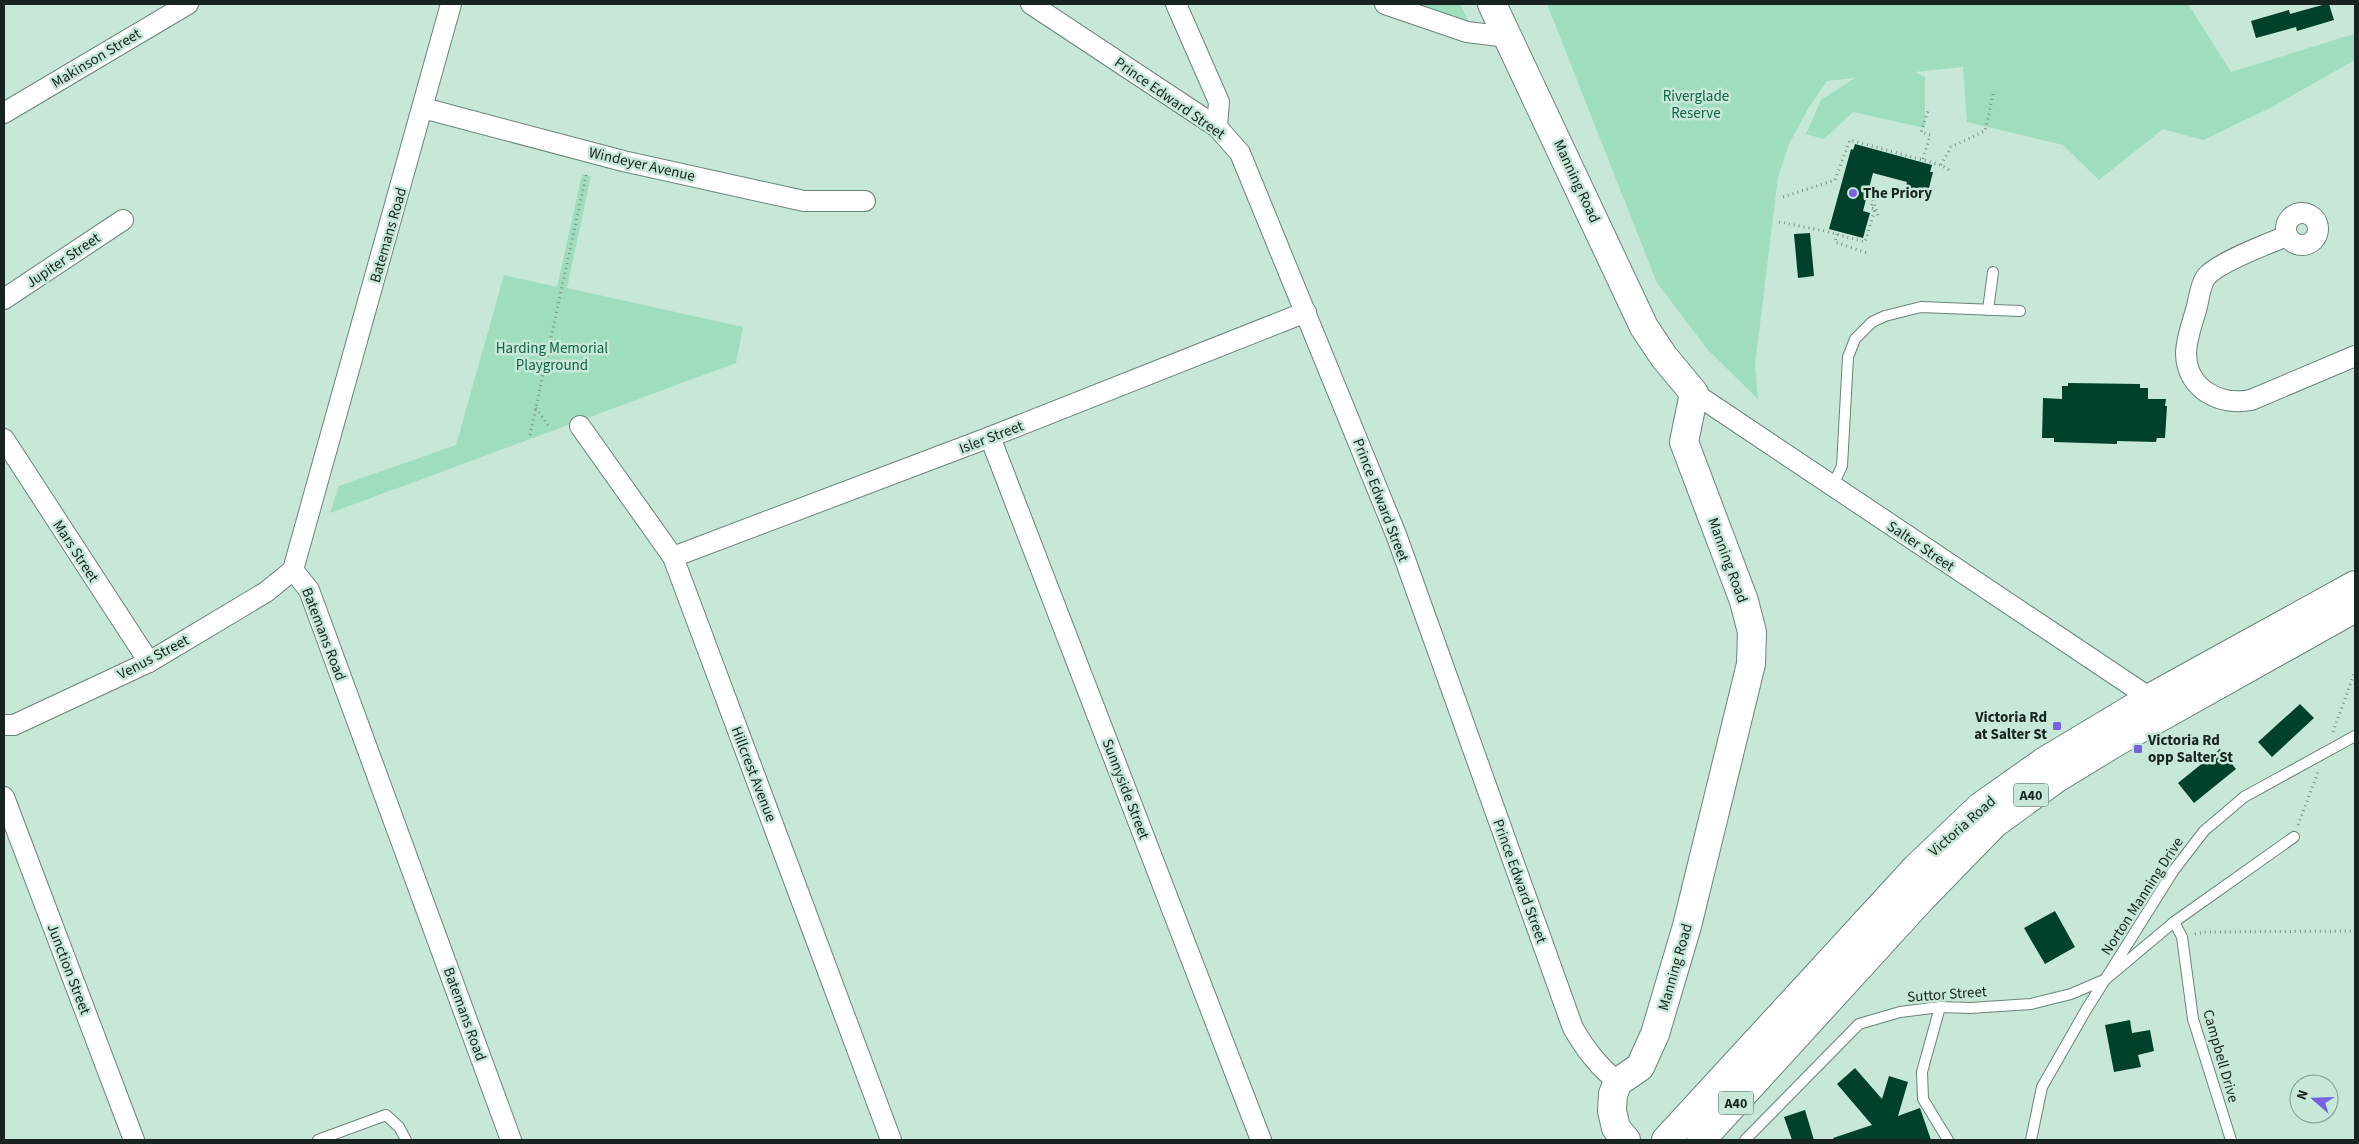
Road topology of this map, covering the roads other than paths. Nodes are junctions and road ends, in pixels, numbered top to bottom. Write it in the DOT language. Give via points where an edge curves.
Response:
graph roads {
  1 [pos="188,4"];
  2 [pos="450,4"];
  3 [pos="1176,4"];
  4 [pos="1385,4"];
  5 [pos="1492,4"];
  6 [pos="1042,6"];
  7 [pos="1508,38"];
  8 [pos="423,108"];
  9 [pos="4,113"];
  10 [pos="1217,126"];
  11 [pos="865,201"];
  12 [pos="123,220"];
  13 [pos="2287,236"];
  14 [pos="1992,272"];
  15 [pos="4,299"];
  16 [pos="1988,310"];
  17 [pos="2020,311"];
  18 [pos="1306,312"];
  19 [pos="2355,356"];
  20 [pos="1694,393"];
  21 [pos="580,426"];
  22 [pos="990,438"];
  23 [pos="4,439"];
  24 [pos="1832,487"];
  25 [pos="673,557"];
  26 [pos="293,570"];
  27 [pos="2355,585"];
  28 [pos="2355,608"];
  29 [pos="148,662"];
  30 [pos="2150,698"];
  31 [pos="4,725"];
  32 [pos="2355,736"];
  33 [pos="4,797"];
  34 [pos="2294,837"];
  35 [pos="2174,922"];
  36 [pos="2106,979"];
  37 [pos="1940,1007"];
  38 [pos="1618,1082"];
  39 [pos="134,1140"];
  40 [pos="318,1140"];
  41 [pos="406,1140"];
  42 [pos="511,1140"];
  43 [pos="891,1140"];
  44 [pos="1261,1140"];
  45 [pos="1626,1140"];
  46 [pos="1666,1140"];
  47 [pos="1701,1140"];
  48 [pos="1745,1140"];
  49 [pos="1948,1140"];
  50 [pos="2031,1140"];
  51 [pos="2231,1140"];
  1 -- 9 [label="street, Makinson Street"];
  2 -- 8 [label="street, Batemans Road"];
  3 -- 10 [label="street" via="1218,102"];
  4 -- 7 [label="street" via="1468,32"];
  5 -- 7 [label="main road, Manning Road"];
  6 -- 10 [label="street, Prince Edward Street"];
  7 -- 20 [label="main road, Manning Road" via="1644,327"];
  8 -- 11 [label="street, Windeyer Avenue" via="804,202"];
  8 -- 26 [label="street, Batemans Road"];
  10 -- 18 [label="street, Prince Edward Street" via="1240,153"];
  12 -- 15 [label="street, Jupiter Street"];
  13 -- 19 [label="street" via="2224,264 2205,278 2186,355 2192,374 2202,389 2213,397 2236,403 2252,400"];
  14 -- 16 [label="lane"];
  16 -- 17 [label="lane"];
  16 -- 24 [label="lane" via="1921,307 1872,322 1856,339 1848,356 1842,466"];
  18 -- 22 [label="street, Isler Street"];
  18 -- 38 [label="street, Prince Edward Street" via="1397,538 1573,1028 1599,1066"];
  20 -- 24 [label="street, Salter Street"];
  20 -- 38 [label="main road, Manning Road" via="1684,442 1744,601 1752,632 1752,664 1687,926 1655,1034 1640,1067"];
  21 -- 25 [label="street, Hillcrest Avenue"];
  22 -- 25 [label="street, Isler Street"];
  22 -- 44 [label="street, Sunnyside Street"];
  23 -- 29 [label="street, Mars Street"];
  24 -- 30 [label="street, Salter Street"];
  25 -- 43 [label="street, Hillcrest Avenue"];
  26 -- 29 [label="street, Venus Street" via="266,592"];
  26 -- 42 [label="street, Batemans Road" via="309,590"];
  27 -- 30 [label="main road, Victoria Road / A40"];
  28 -- 47 [label="main road, Victoria Road / A40" via="2116,742 1994,824 1934,885"];
  29 -- 31 [label="street, Venus Street" via="14,725"];
  30 -- 46 [label="main road, Victoria Road / A40" via="2023,776 1947,836"];
  32 -- 36 [label="lane, Norton Manning Drive" via="2244,797 2204,831 2174,870"];
  33 -- 39 [label="street, Junction Street"];
  34 -- 35 [label="lane"];
  35 -- 36 [label="lane"];
  35 -- 51 [label="lane, Campbell Drive" via="2182,937 2193,1019"];
  36 -- 37 [label="lane, Suttor Street" via="2071,994 2031,1004"];
  36 -- 50 [label="lane, Norton Manning Drive" via="2042,1087"];
  37 -- 48 [label="lane, Suttor Street" via="1900,1012 1859,1024"];
  37 -- 49 [label="lane" via="1922,1072 1923,1099"];
  38 -- 45 [label="main road" via="1612,1111 1616,1128"];
  40 -- 41 [label="lane" via="386,1115 399,1127"];
}
